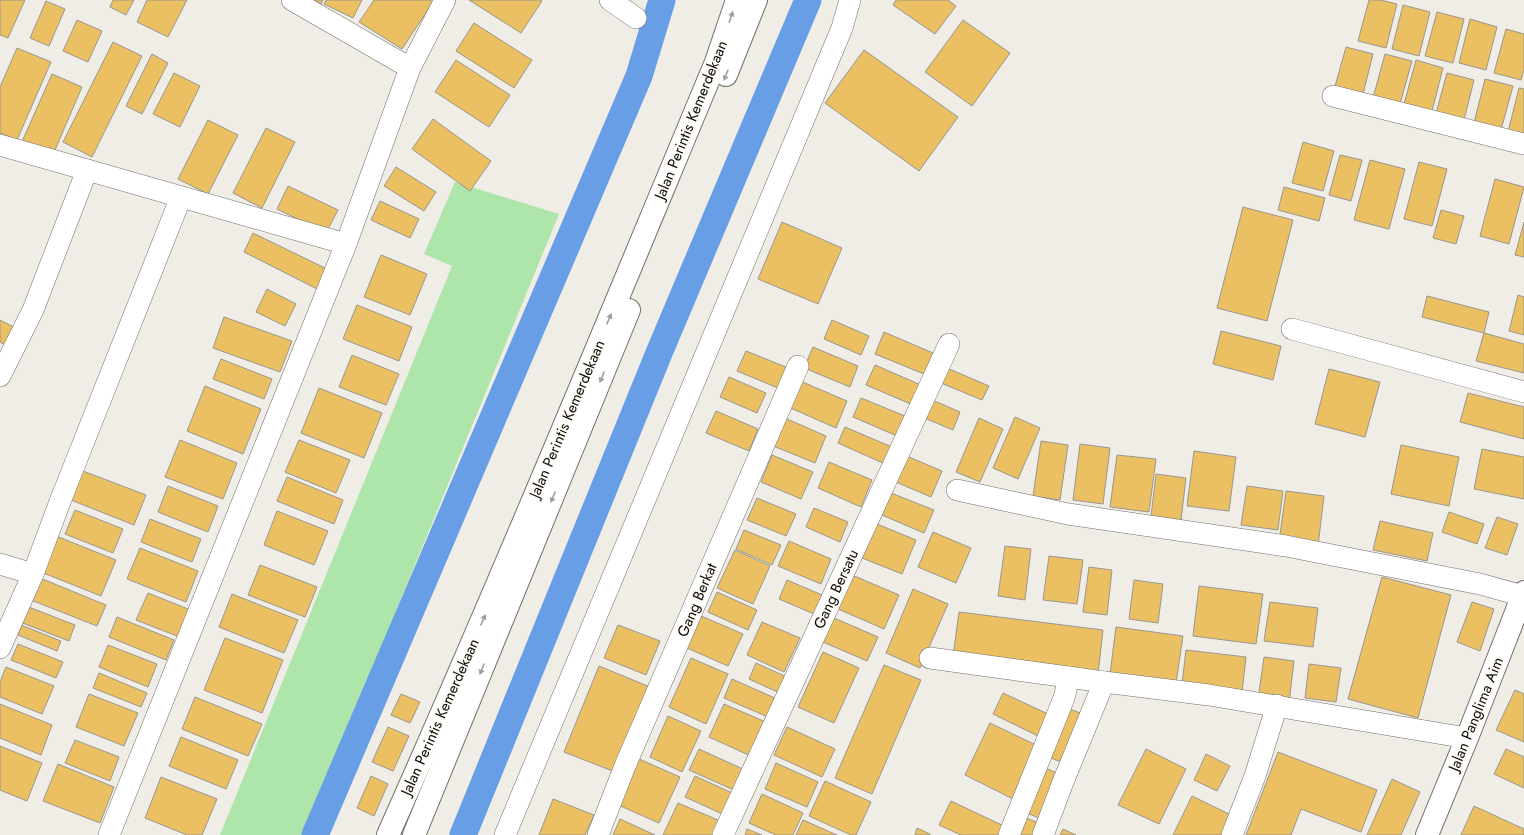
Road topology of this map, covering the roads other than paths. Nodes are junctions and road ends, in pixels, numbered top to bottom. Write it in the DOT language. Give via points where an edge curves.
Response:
graph roads {
  1 [pos="292,0"];
  2 [pos="445,0"];
  3 [pos="610,0"];
  4 [pos="737,0"];
  5 [pos="756,0"];
  6 [pos="850,0"];
  7 [pos="636,18"];
  8 [pos="410,68"];
  9 [pos="1333,96"];
  10 [pos="1524,144"];
  11 [pos="0,145"];
  12 [pos="87,170"];
  13 [pos="181,197"];
  14 [pos="346,244"];
  15 [pos="1292,329"];
  16 [pos="949,344"];
  17 [pos="798,366"];
  18 [pos="0,376"];
  19 [pos="1524,392"];
  20 [pos="957,490"];
  21 [pos="0,564"];
  22 [pos="33,574"];
  23 [pos="1523,594"];
  24 [pos="0,648"];
  25 [pos="930,658"];
  26 [pos="1069,677"];
  27 [pos="1104,682"];
  28 [pos="1277,705"];
  29 [pos="1467,738"];
  30 [pos="109,835"];
  31 [pos="388,835"];
  32 [pos="414,835"];
  33 [pos="505,835"];
  34 [pos="598,835"];
  35 [pos="723,835"];
  36 [pos="1009,835"];
  37 [pos="1043,835"];
  38 [pos="1232,835"];
  39 [pos="1427,835"];
  1 -- 8 [label="street"];
  2 -- 8 [label="street"];
  3 -- 7 [label="street"];
  31 -- 4 [label="main road, Jalan Perintis Kemerdekaan, one-way" via="453,690 550,460 716,62"];
  5 -- 32 [label="main road, Jalan Perintis Kemerdekaan, one-way"];
  6 -- 33 [label="street" via="839,35"];
  8 -- 14 [label="street"];
  9 -- 10 [label="street"];
  11 -- 12 [label="street"];
  12 -- 13 [label="street"];
  12 -- 18 [label="street" via="33,310"];
  13 -- 14 [label="street"];
  13 -- 22 [label="street"];
  14 -- 30 [label="street"];
  15 -- 19 [label="street"];
  16 -- 35 [label="street, Gang Bersatu"];
  17 -- 34 [label="street, Gang Berkat" via="628,758"];
  20 -- 23 [label="street" via="1068,514 1286,546"];
  21 -- 22 [label="street"];
  22 -- 24 [label="street"];
  23 -- 29 [label="main road, Jalan Panglima Aim"];
  25 -- 26 [label="street"];
  26 -- 27 [label="street"];
  26 -- 36 [label="street" via="1064,698"];
  27 -- 28 [label="street"];
  27 -- 37 [label="street"];
  28 -- 29 [label="street"];
  28 -- 38 [label="street" via="1255,776"];
  29 -- 39 [label="main road, Jalan Panglima Aim"];
}
